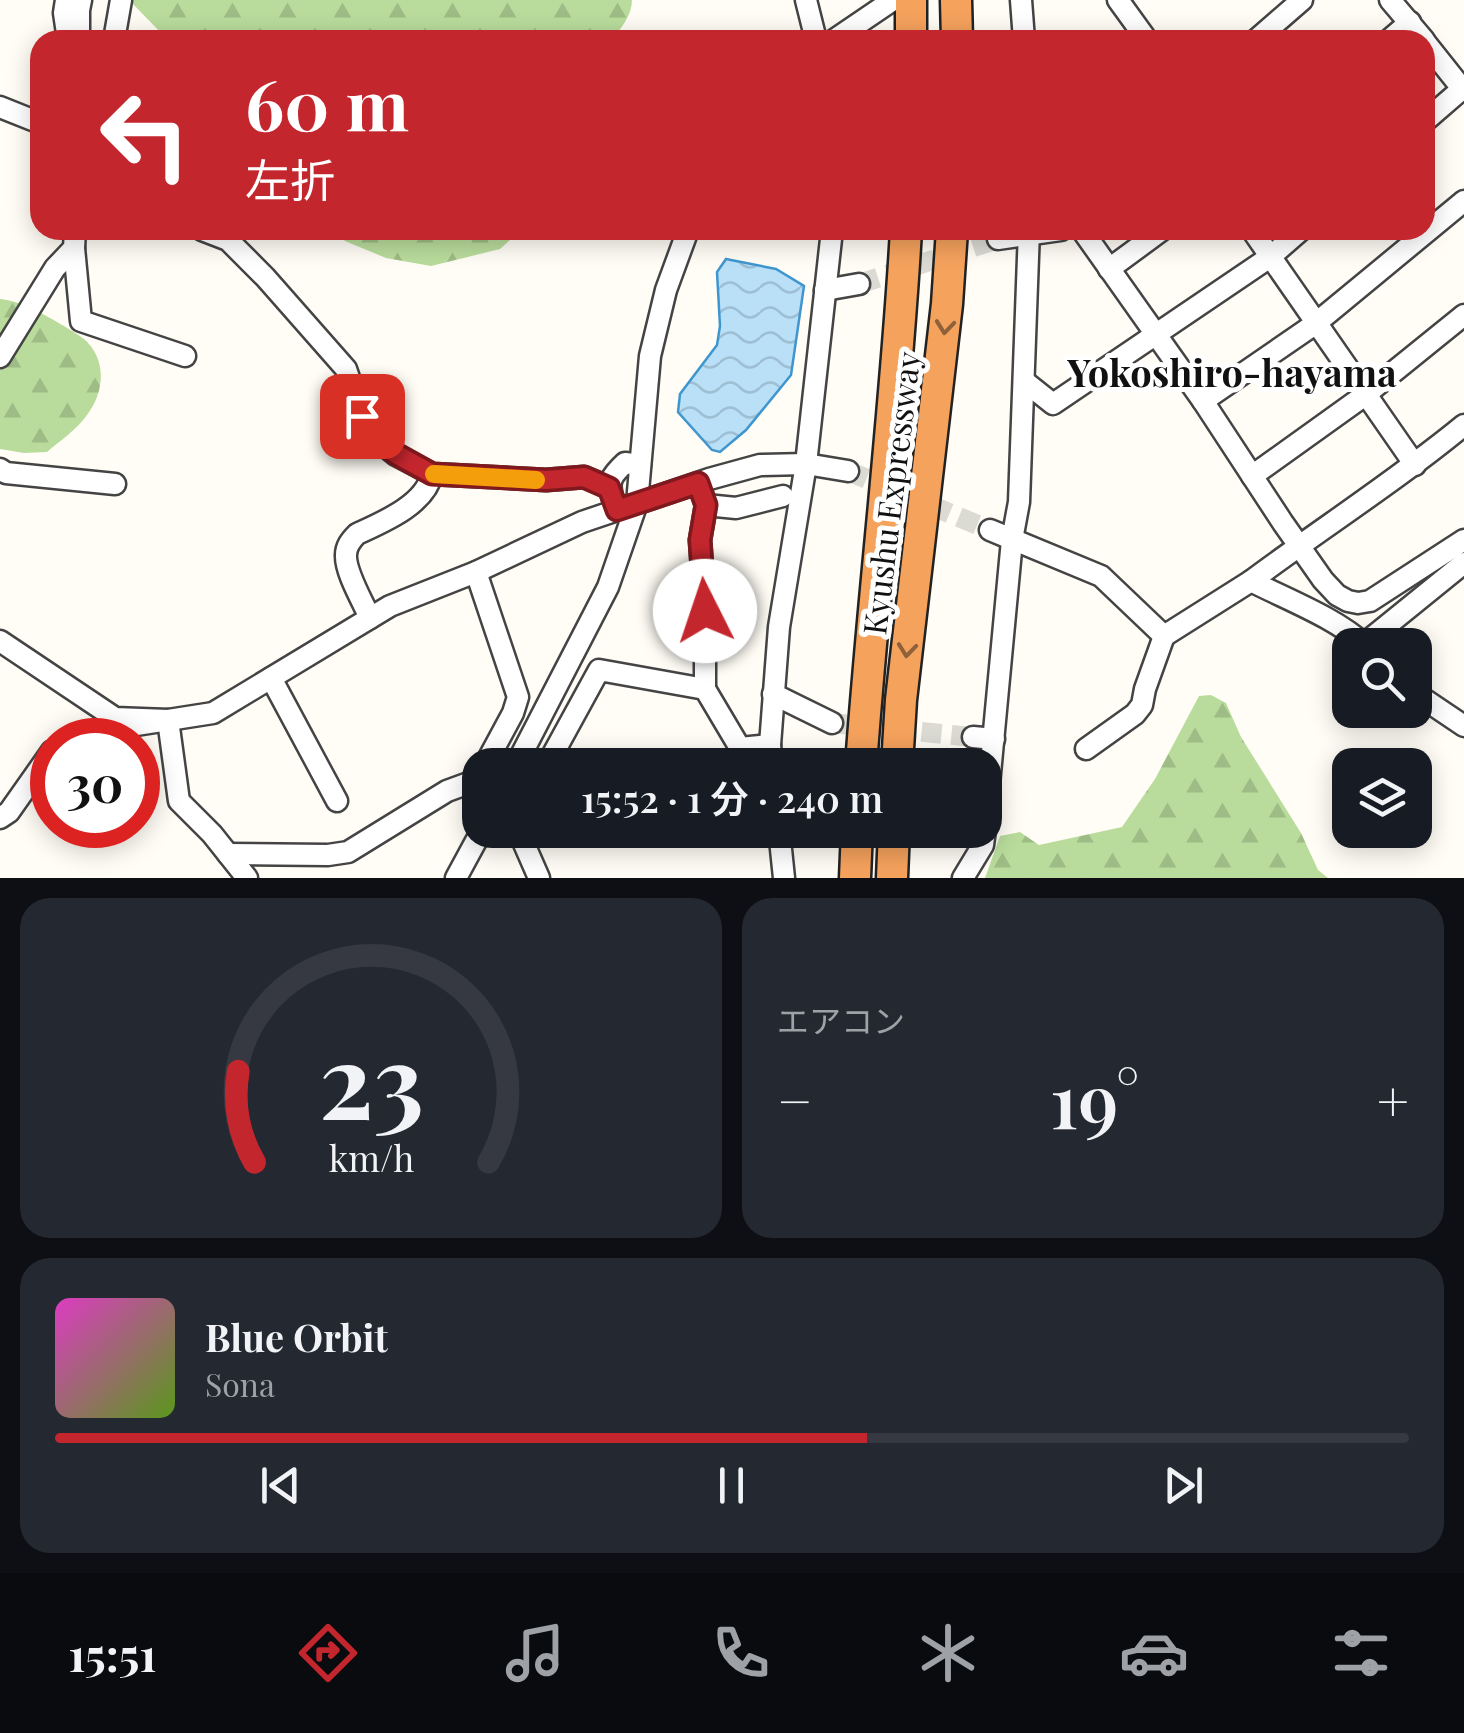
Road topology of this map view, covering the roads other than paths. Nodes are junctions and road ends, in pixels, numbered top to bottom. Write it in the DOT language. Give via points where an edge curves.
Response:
graph roads {
  1 [pos="66,0"];
  2 [pos="81,0"];
  3 [pos="121,0"];
  4 [pos="806,0"];
  5 [pos="893,0"];
  6 [pos="911,0"];
  7 [pos="956,0"];
  8 [pos="1022,0"];
  9 [pos="1118,0"];
  10 [pos="1302,0"];
  11 [pos="1390,0"];
  12 [pos="1410,22"];
  13 [pos="67,30"];
  14 [pos="80,30"];
  15 [pos="116,30"];
  16 [pos="814,30"];
  17 [pos="849,30"];
  18 [pos="912,30"];
  19 [pos="957,30"];
  20 [pos="1024,30"];
  21 [pos="1140,30"];
  22 [pos="1268,30"];
  23 [pos="1401,30"];
  24 [pos="1416,30"];
  25 [pos="1435,55"];
  26 [pos="1463,90"];
  27 [pos="0,107"];
  28 [pos="1435,113"];
  29 [pos="30,120"];
  30 [pos="1464,201"];
  31 [pos="1435,225"];
  32 [pos="74,240"];
  33 [pos="75,240"];
  34 [pos="228,240"];
  35 [pos="684,240"];
  36 [pos="828,240"];
  37 [pos="905,240"];
  38 [pos="951,240"];
  39 [pos="1029,240"];
  40 [pos="1089,240"];
  41 [pos="1149,240"];
  42 [pos="1259,240"];
  43 [pos="1290,240"];
  44 [pos="1417,240"];
  45 [pos="1270,257"];
  46 [pos="1110,269"];
  47 [pos="859,284"];
  48 [pos="825,290"];
  49 [pos="1464,315"];
  50 [pos="1315,324"];
  51 [pos="1156,335"];
  52 [pos="0,356"];
  53 [pos="185,356"];
  54 [pos="1024,381"];
  55 [pos="1365,395"];
  56 [pos="1203,400"];
  57 [pos="1464,425"];
  58 [pos="640,464"];
  59 [pos="806,464"];
  60 [pos="1415,465"];
  61 [pos="0,469"];
  62 [pos="848,471"];
  63 [pos="432,474"];
  64 [pos="1252,476"];
  65 [pos="698,483"];
  66 [pos="115,484"];
  67 [pos="609,488"];
  68 [pos="784,496"];
  69 [pos="706,505"];
  70 [pos="627,506"];
  71 [pos="990,530"];
  72 [pos="1012,540"];
  73 [pos="1464,540"];
  74 [pos="1298,546"];
  75 [pos="1464,563"];
  76 [pos="476,572"];
  77 [pos="1251,581"];
  78 [pos="370,618"];
  79 [pos="1346,628"];
  80 [pos="1385,628"];
  81 [pos="1164,636"];
  82 [pos="0,640"];
  83 [pos="270,678"];
  84 [pos="705,689"];
  85 [pos="773,694"];
  86 [pos="1432,704"];
  87 [pos="513,713"];
  88 [pos="168,720"];
  89 [pos="160,721"];
  90 [pos="832,722"];
  91 [pos="537,726"];
  92 [pos="1464,726"];
  93 [pos="561,740"];
  94 [pos="494,748"];
  95 [pos="525,748"];
  96 [pos="557,748"];
  97 [pos="740,748"];
  98 [pos="771,748"];
  99 [pos="862,748"];
  100 [pos="898,748"];
  101 [pos="983,748"];
  102 [pos="1086,749"];
  103 [pos="30,782"];
  104 [pos="462,786"];
  105 [pos="337,802"];
  106 [pos="0,818"];
  107 [pos="472,848"];
  108 [pos="526,848"];
  109 [pos="781,848"];
  110 [pos="856,848"];
  111 [pos="893,848"];
  112 [pos="981,848"];
  113 [pos="228,854"];
  114 [pos="243,878"];
  115 [pos="456,878"];
  116 [pos="539,878"];
  117 [pos="784,878"];
  118 [pos="855,878"];
  119 [pos="892,878"];
  120 [pos="963,878"];
  1 -- 13 [label="street"];
  2 -- 14 [label="street"];
  3 -- 15 [label="street"];
  4 -- 16 [label="street"];
  5 -- 17 [label="street"];
  6 -- 18 [label="highway"];
  7 -- 19 [label="highway"];
  8 -- 20 [label="street"];
  9 -- 21 [label="street"];
  10 -- 22 [label="street"];
  11 -- 12 [label="street"];
  12 -- 23 [label="street"];
  12 -- 24 [label="street"];
  25 -- 26 [label="street"];
  26 -- 28 [label="street"];
  27 -- 29 [label="street"];
  30 -- 31 [label="street"];
  32 -- 52 [label="street"];
  33 -- 53 [label="street" via="81,320"];
  34 -- 63 [label="street" via="346,369 362,416 386,446"];
  35 -- 58 [label="street" via="650,356"];
  36 -- 48 [label="street"];
  37 -- 99 [label="highway, Kyushu Expressway"];
  38 -- 100 [label="highway, Kyushu Expressway, one-way"];
  39 -- 54 [label="street"];
  40 -- 46 [label="street"];
  41 -- 46 [label="street"];
  42 -- 45 [label="street"];
  43 -- 45 [label="street"];
  44 -- 50 [label="street"];
  45 -- 50 [label="street"];
  45 -- 51 [label="street"];
  46 -- 51 [label="street"];
  47 -- 48 [label="street"];
  48 -- 59 [label="street"];
  49 -- 55 [label="street"];
  50 -- 55 [label="street"];
  50 -- 56 [label="street"];
  51 -- 54 [label="street" via="1053,404"];
  51 -- 56 [label="street"];
  54 -- 72 [label="street"];
  55 -- 60 [label="street"];
  55 -- 64 [label="street"];
  56 -- 64 [label="street"];
  57 -- 60 [label="street"];
  58 -- 67 [label="street" via="625,463"];
  58 -- 70 [label="street"];
  59 -- 62 [label="street"];
  59 -- 65 [label="street" via="760,465"];
  59 -- 85 [label="street"];
  60 -- 74 [label="street"];
  61 -- 66 [label="street"];
  63 -- 67 [label="street" via="584,477"];
  63 -- 78 [label="street" via="414,502 357,534 345,552"];
  64 -- 74 [label="street"];
  65 -- 69 [label="street"];
  65 -- 70 [label="street"];
  67 -- 70 [label="street"];
  68 -- 69 [label="street" via="736,508"];
  69 -- 84 [label="street" via="700,540"];
  70 -- 76 [label="street"];
  70 -- 91 [label="street" via="608,587"];
  71 -- 72 [label="street"];
  72 -- 81 [label="street" via="1101,576"];
  72 -- 101 [label="street"];
  73 -- 74 [label="street" via="1358,603 1337,595"];
  74 -- 77 [label="street"];
  75 -- 80 [label="street"];
  76 -- 78 [label="street"];
  76 -- 87 [label="street" via="518,697"];
  77 -- 79 [label="street"];
  77 -- 81 [label="street"];
  78 -- 83 [label="street"];
  81 -- 102 [label="street" via="1142,705"];
  82 -- 88 [label="street" via="114,718"];
  83 -- 88 [label="street" via="213,713"];
  83 -- 105 [label="street"];
  84 -- 93 [label="street" via="600,670"];
  84 -- 97 [label="street"];
  85 -- 90 [label="street"];
  85 -- 98 [label="street"];
  86 -- 92 [label="street"];
  87 -- 91 [label="street"];
  87 -- 94 [label="street"];
  88 -- 89 [label="street"];
  88 -- 113 [label="street" via="179,801"];
  91 -- 93 [label="street"];
  91 -- 95 [label="street"];
  93 -- 96 [label="street"];
  103 -- 106 [label="street"];
  104 -- 113 [label="street" via="348,852"];
  107 -- 115 [label="street"];
  108 -- 116 [label="street"];
  109 -- 117 [label="street"];
  110 -- 118 [label="highway"];
  111 -- 119 [label="highway"];
  112 -- 120 [label="street"];
  113 -- 114 [label="street"];
}
